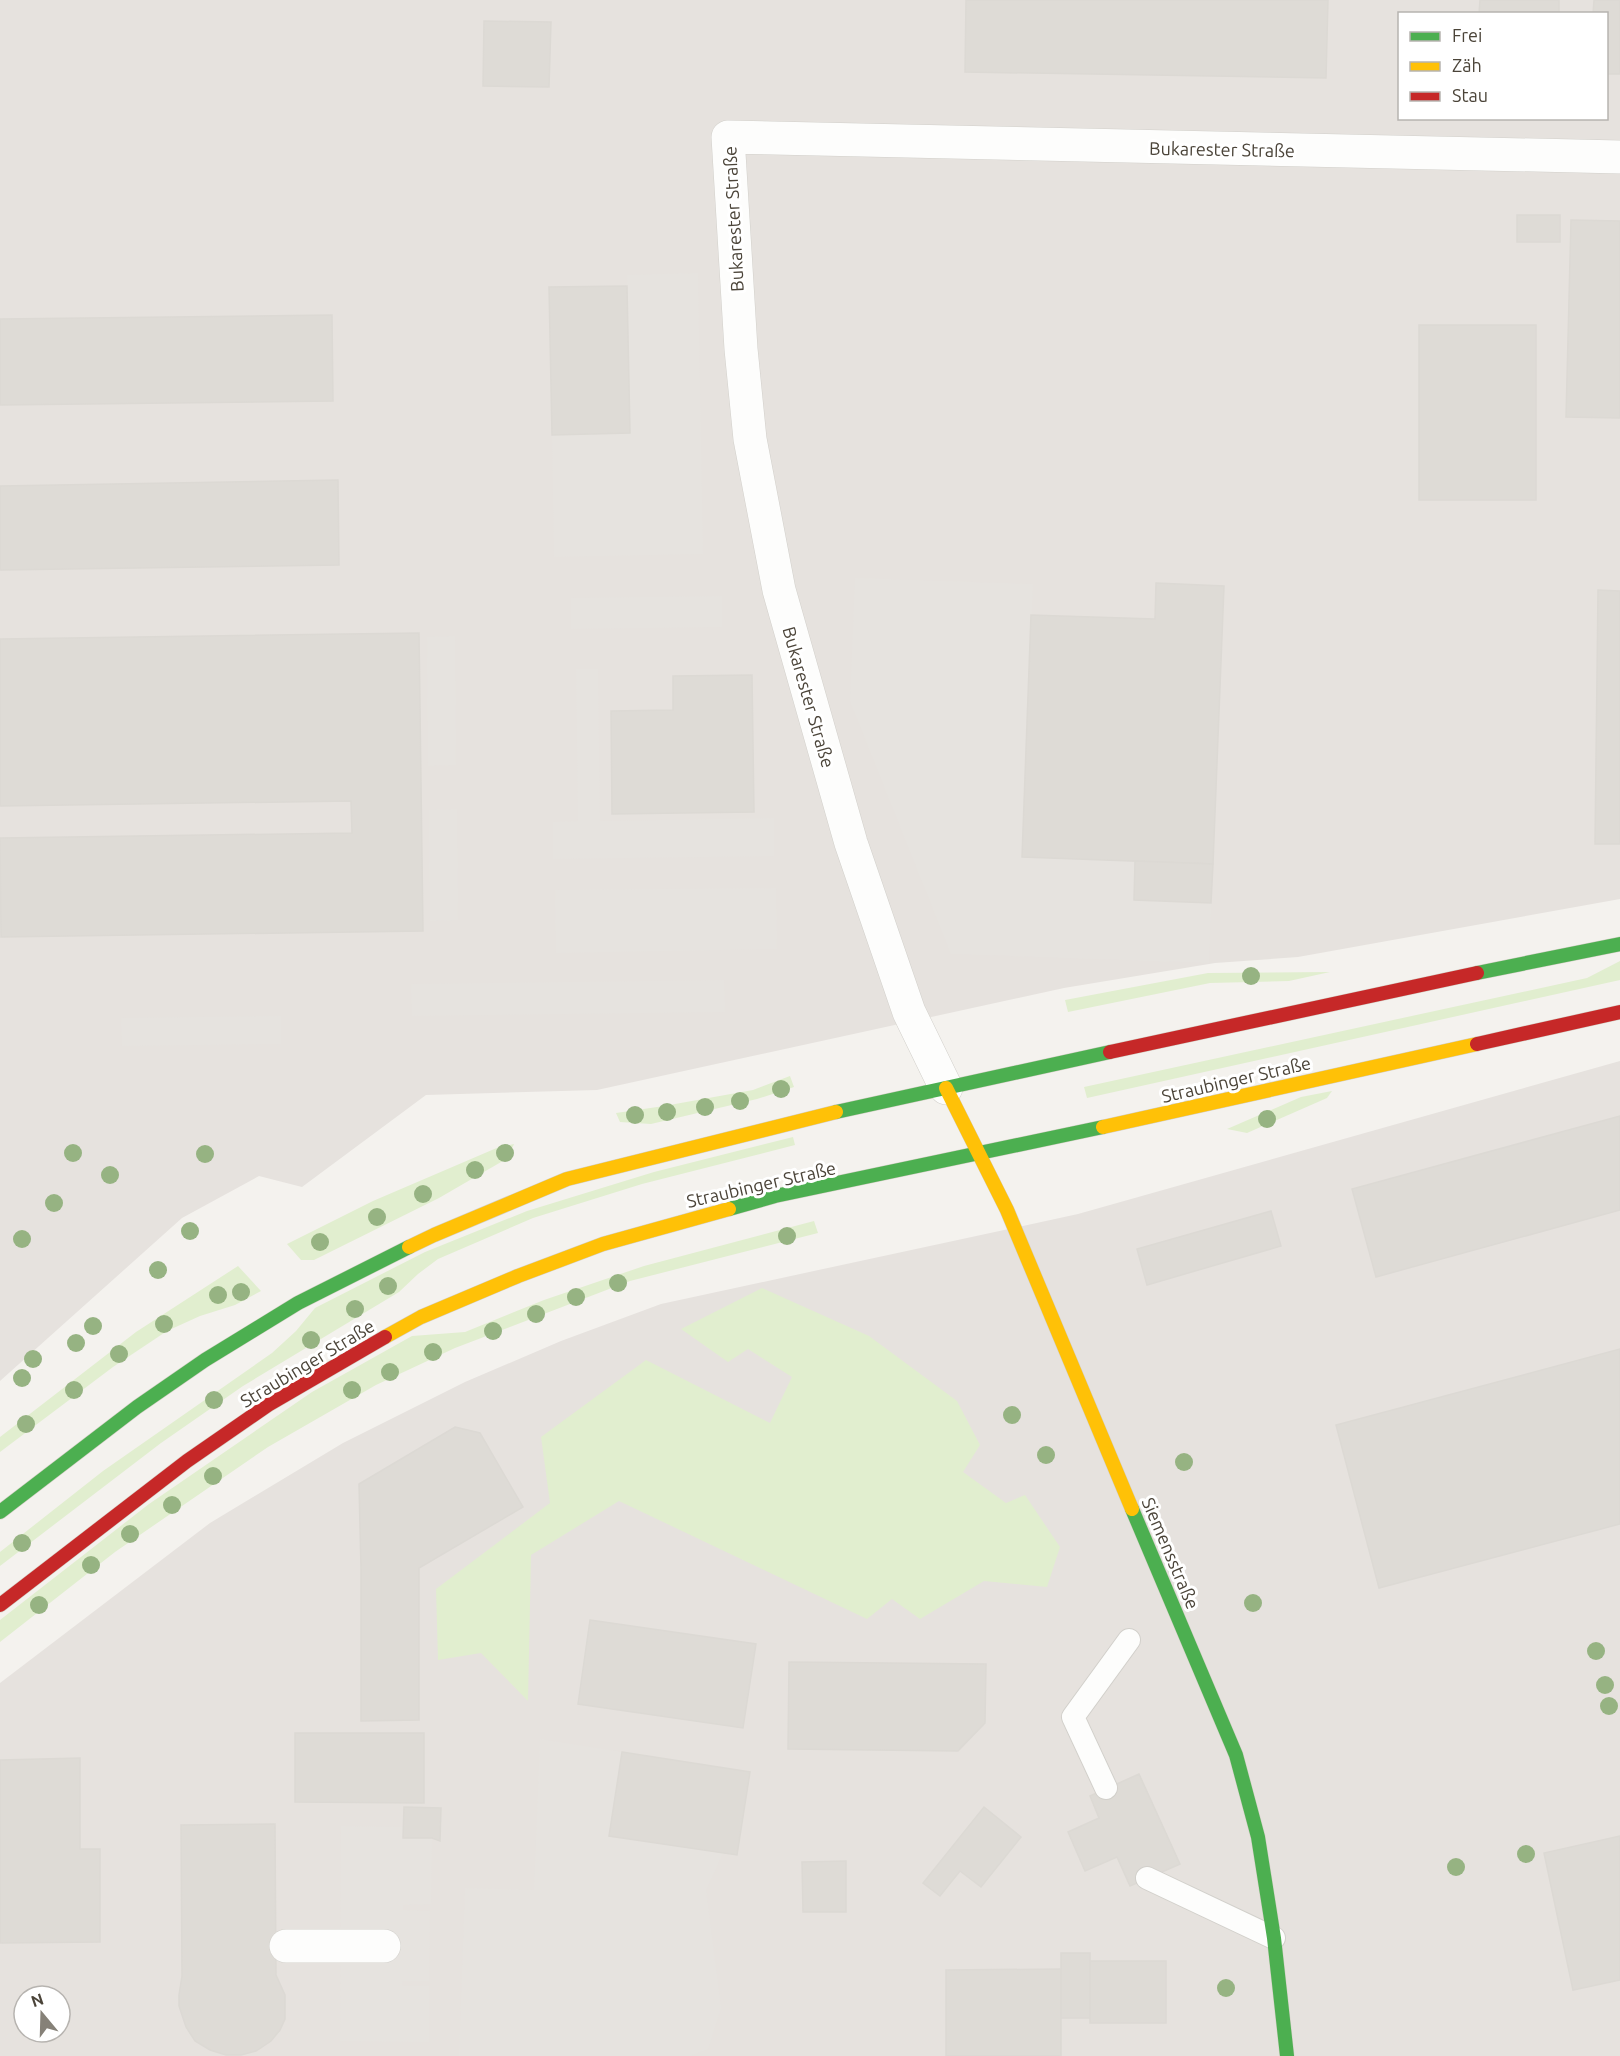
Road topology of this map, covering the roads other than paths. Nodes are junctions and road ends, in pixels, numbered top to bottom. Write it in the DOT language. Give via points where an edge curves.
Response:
graph roads {
  1 [pos="1620,157"];
  2 [pos="1620,944"];
  3 [pos="1620,1012"];
  4 [pos="946,1088"];
  5 [pos="979,1154"];
  6 [pos="0,1512"];
  7 [pos="0,1605"];
  8 [pos="1129,1640"];
  9 [pos="1106,1788"];
  10 [pos="1147,1878"];
  11 [pos="1274,1938"];
  12 [pos="286,1946"];
  13 [pos="384,1946"];
  14 [pos="1287,2056"];
  1 -- 4 [label="street, Bukarester Straße" via="728,137 750,439 779,590 854,854 909,1012"];
  2 -- 4 [label="main road"];
  3 -- 5 [label="main road, Straubinger Straße"];
  4 -- 5 [label="main road, Siemensstraße"];
  4 -- 6 [label="main road" via="812,1117 567,1179 434,1235 298,1303 205,1360 136,1407"];
  5 -- 7 [label="main road, Straubinger Straße" via="775,1196 603,1244 421,1317 268,1405 187,1461"];
  5 -- 11 [label="main road, Siemensstraße" via="1016,1232 1236,1755 1258,1837"];
  8 -- 9 [label="lane" via="1073,1717"];
  10 -- 11 [label="lane"];
  11 -- 14 [label="main road, Siemensstraße"];
  12 -- 13 [label="street"];
}
